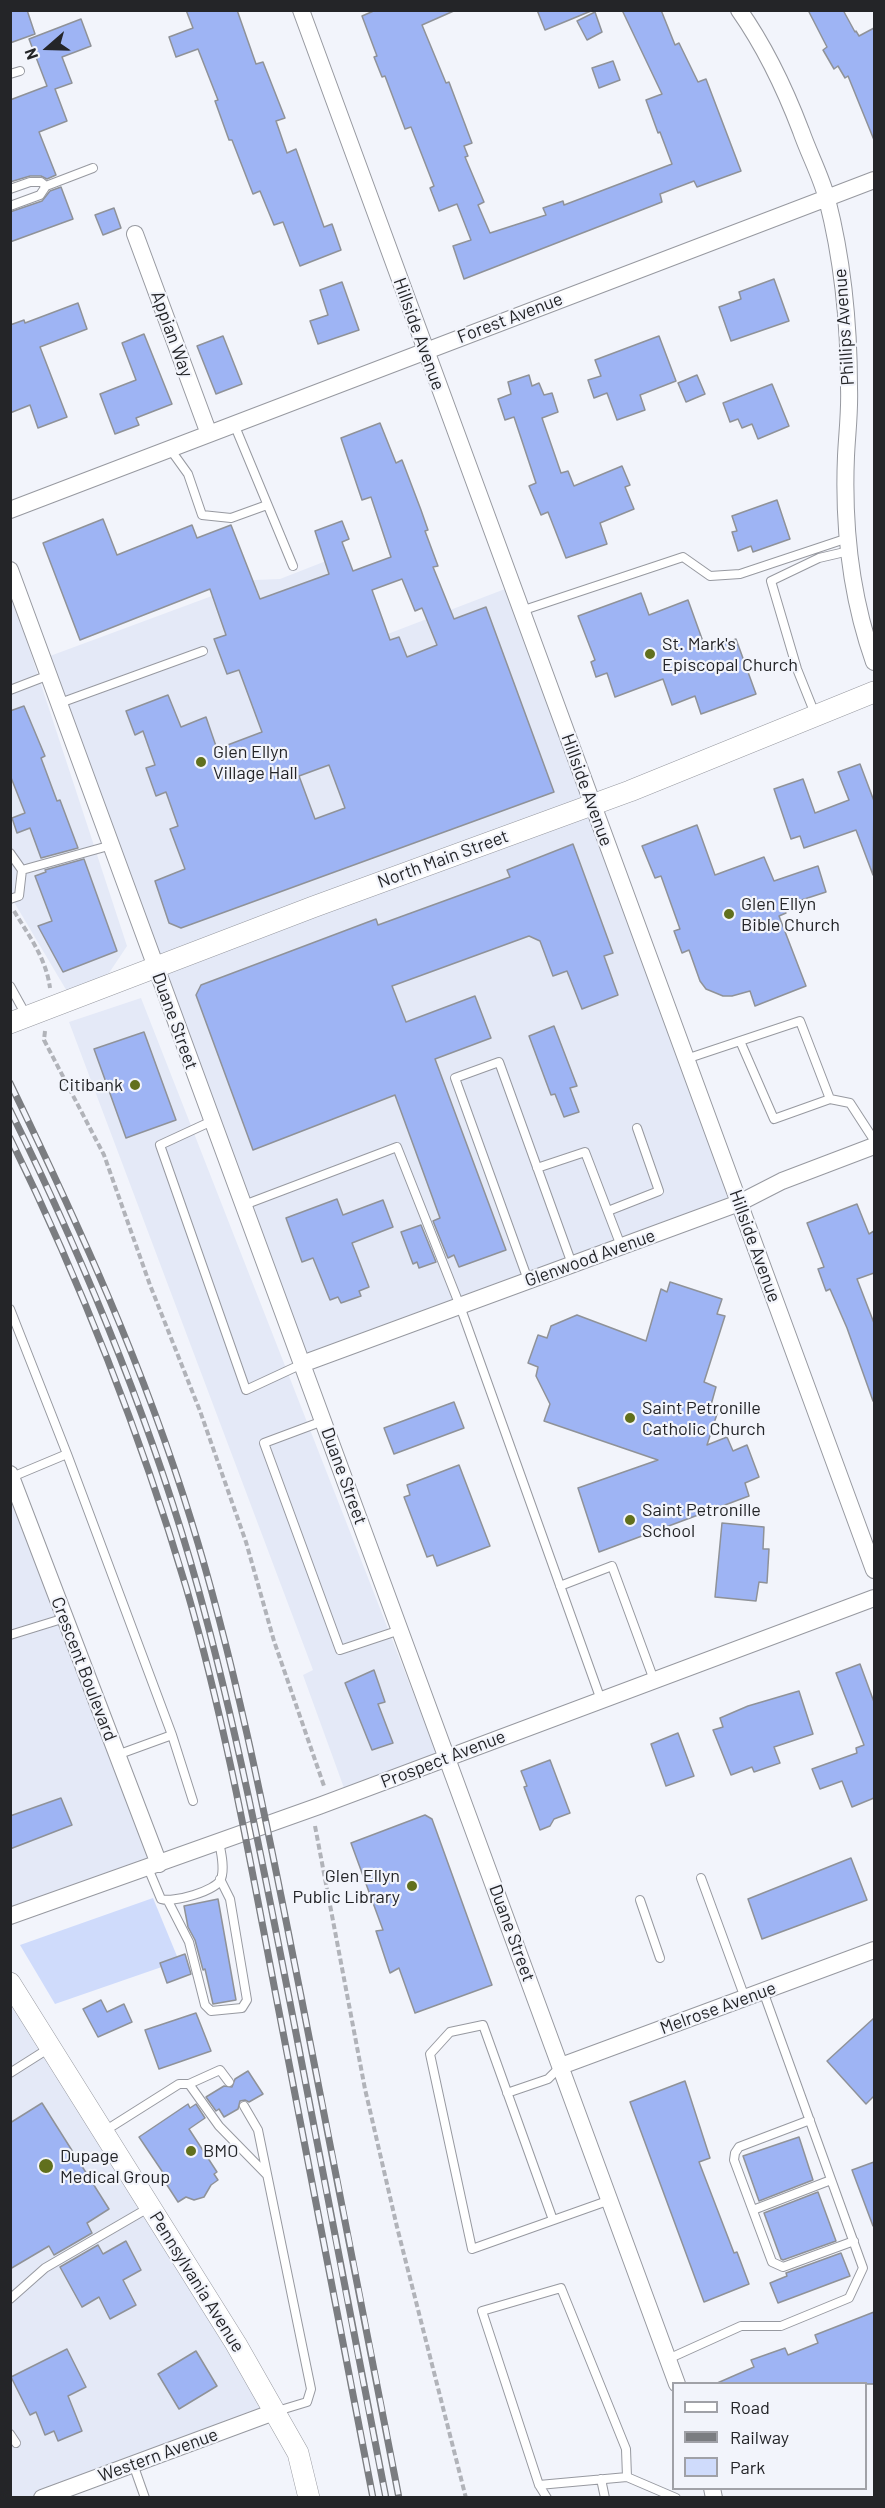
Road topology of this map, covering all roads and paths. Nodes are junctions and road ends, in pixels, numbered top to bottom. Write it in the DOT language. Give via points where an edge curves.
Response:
graph roads {
  1 [pos="301,10"];
  2 [pos="739,10"];
  3 [pos="20,71"];
  4 [pos="10,74"];
  5 [pos="93,168"];
  6 [pos="874,180"];
  7 [pos="46,186"];
  8 [pos="10,189"];
  9 [pos="827,198"];
  10 [pos="10,206"];
  11 [pos="135,234"];
  12 [pos="425,351"];
  13 [pos="234,424"];
  14 [pos="209,434"];
  15 [pos="169,449"];
  16 [pos="267,505"];
  17 [pos="10,510"];
  18 [pos="849,544"];
  19 [pos="293,566"];
  20 [pos="11,571"];
  21 [pos="521,611"];
  22 [pos="203,651"];
  23 [pos="874,662"];
  24 [pos="49,675"];
  25 [pos="10,690"];
  26 [pos="874,692"];
  27 [pos="60,703"];
  28 [pos="815,714"];
  29 [pos="592,805"];
  30 [pos="112,845"];
  31 [pos="10,853"];
  32 [pos="22,870"];
  33 [pos="10,899"];
  34 [pos="10,906"];
  35 [pos="156,968"];
  36 [pos="10,986"];
  37 [pos="50,991"];
  38 [pos="19,1020"];
  39 [pos="44,1040"];
  40 [pos="740,1041"];
  41 [pos="686,1059"];
  42 [pos="830,1100"];
  43 [pos="212,1121"];
  44 [pos="637,1128"];
  45 [pos="874,1140"];
  46 [pos="874,1146"];
  47 [pos="537,1168"];
  48 [pos="739,1203"];
  49 [pos="244,1205"];
  50 [pos="608,1211"];
  51 [pos="621,1246"];
  52 [pos="572,1264"];
  53 [pos="528,1280"];
  54 [pos="460,1306"];
  55 [pos="10,1308"];
  56 [pos="302,1364"];
  57 [pos="323,1421"];
  58 [pos="67,1454"];
  59 [pos="11,1476"];
  60 [pos="874,1570"];
  61 [pos="560,1586"];
  62 [pos="874,1598"];
  63 [pos="65,1618"];
  64 [pos="400,1630"];
  65 [pos="10,1635"];
  66 [pos="654,1680"];
  67 [pos="601,1700"];
  68 [pos="172,1735"];
  69 [pos="117,1755"];
  70 [pos="447,1758"];
  71 [pos="324,1784"];
  72 [pos="193,1801"];
  73 [pos="314,1830"];
  74 [pos="219,1842"];
  75 [pos="153,1866"];
  76 [pos="702,1878"];
  77 [pos="220,1879"];
  78 [pos="640,1900"];
  79 [pos="168,1901"];
  80 [pos="10,1916"];
  81 [pos="874,1950"];
  82 [pos="660,1958"];
  83 [pos="10,1983"];
  84 [pos="763,1991"];
  85 [pos="745,1998"];
  86 [pos="51,2047"];
  87 [pos="561,2066"];
  88 [pos="10,2073"];
  89 [pos="229,2082"];
  90 [pos="189,2084"];
  91 [pos="507,2093"];
  92 [pos="244,2106"];
  93 [pos="810,2120"];
  94 [pos="103,2132"];
  95 [pos="267,2175"];
  96 [pos="831,2180"];
  97 [pos="610,2200"];
  98 [pos="150,2207"];
  99 [pos="753,2210"];
  100 [pos="553,2220"];
  101 [pos="854,2241"];
  102 [pos="10,2299"];
  103 [pos="668,2358"];
  104 [pos="676,2382"];
  105 [pos="274,2412"];
  106 [pos="10,2434"];
  107 [pos="16,2443"];
  108 [pos="133,2464"];
  109 [pos="627,2477"];
  110 [pos="601,2479"];
  111 [pos="539,2485"];
  112 [pos="42,2498"];
  113 [pos="145,2498"];
  114 [pos="309,2498"];
  115 [pos="466,2498"];
  116 [pos="547,2498"];
  117 [pos="605,2498"];
  118 [pos="676,2498"];
  1 -- 12 [label="street, Hillside Avenue"];
  2 -- 9 [label="street, Phillips Avenue" via="771,62"];
  3 -- 4 [label="lane"];
  5 -- 7 [label="lane"];
  6 -- 9 [label="street, Forest Avenue"];
  7 -- 8 [label="lane" via="30,182"];
  7 -- 10 [label="lane" via="40,195"];
  9 -- 12 [label="street, Forest Avenue"];
  9 -- 18 [label="street, Phillips Avenue" via="848,331"];
  11 -- 14 [label="street, Appian Way"];
  12 -- 13 [label="street, Forest Avenue"];
  12 -- 21 [label="street, Hillside Avenue"];
  13 -- 14 [label="street, Forest Avenue"];
  13 -- 16 [label="lane"];
  14 -- 15 [label="street, Forest Avenue"];
  15 -- 16 [label="lane" via="188,474 202,514 231,518"];
  15 -- 17 [label="street, Forest Avenue"];
  16 -- 19 [label="lane"];
  18 -- 21 [label="lane" via="740,573 710,576 683,557"];
  18 -- 23 [label="street, Phillips Avenue" via="858,606"];
  18 -- 28 [label="lane" via="771,581"];
  20 -- 24 [label="street, Duane Street"];
  21 -- 29 [label="street, Hillside Avenue"];
  22 -- 27 [label="lane"];
  24 -- 25 [label="lane"];
  24 -- 27 [label="street, Duane Street"];
  26 -- 28 [label="street, North Main Street"];
  27 -- 30 [label="street, Duane Street"];
  28 -- 29 [label="street, North Main Street"];
  29 -- 35 [label="street, North Main Street"];
  29 -- 41 [label="street, Hillside Avenue"];
  30 -- 32 [label="lane"];
  30 -- 35 [label="street, Duane Street"];
  31 -- 32 [label="lane"];
  32 -- 33 [label="lane" via="19,896"];
  34 -- 37 [label="path" via="40,953"];
  35 -- 38 [label="street, North Main Street"];
  35 -- 43 [label="street, Duane Street"];
  36 -- 38 [label="lane"];
  39 -- 71 [label="path" via="104,1155 246,1542 274,1641"];
  40 -- 41 [label="lane"];
  40 -- 42 [label="lane" via="774,1119"];
  40 -- 42 [label="lane" via="800,1021"];
  41 -- 48 [label="street, Hillside Avenue"];
  42 -- 45 [label="lane" via="850,1103"];
  43 -- 49 [label="street, Duane Street"];
  43 -- 56 [label="lane" via="160,1145 246,1390"];
  44 -- 50 [label="lane" via="659,1191"];
  46 -- 48 [label="street, Glenwood Avenue" via="782,1181"];
  47 -- 50 [label="lane" via="585,1152"];
  47 -- 52 [label="lane"];
  47 -- 53 [label="lane" via="499,1062 455,1078"];
  48 -- 51 [label="street, Glenwood Avenue"];
  48 -- 60 [label="street, Hillside Avenue"];
  49 -- 54 [label="lane" via="397,1147"];
  49 -- 56 [label="street, Duane Street"];
  50 -- 51 [label="lane"];
  51 -- 52 [label="street, Glenwood Avenue"];
  52 -- 53 [label="street, Glenwood Avenue"];
  53 -- 54 [label="street, Glenwood Avenue"];
  54 -- 56 [label="street, Glenwood Avenue"];
  54 -- 61 [label="lane"];
  55 -- 58 [label="lane"];
  56 -- 57 [label="street, Duane Street"];
  57 -- 64 [label="street, Duane Street"];
  57 -- 64 [label="lane" via="264,1443 340,1650"];
  58 -- 59 [label="lane"];
  58 -- 68 [label="lane"];
  59 -- 63 [label="street, Crescent Boulevard"];
  61 -- 66 [label="lane" via="612,1566"];
  61 -- 67 [label="lane"];
  62 -- 66 [label="street, Prospect Avenue"];
  63 -- 65 [label="lane"];
  63 -- 69 [label="street, Crescent Boulevard"];
  64 -- 70 [label="street, Duane Street"];
  66 -- 67 [label="street, Prospect Avenue"];
  67 -- 70 [label="street, Prospect Avenue"];
  68 -- 69 [label="lane"];
  68 -- 72 [label="lane"];
  69 -- 75 [label="street, Crescent Boulevard"];
  70 -- 74 [label="street, Prospect Avenue"];
  70 -- 87 [label="street, Duane Street"];
  73 -- 115 [label="path" via="365,2089"];
  74 -- 75 [label="street, Prospect Avenue"];
  74 -- 77 [label="lane"];
  75 -- 79 [label="lane" via="161,1899"];
  75 -- 80 [label="street, Prospect Avenue"];
  76 -- 85 [label="lane"];
  77 -- 79 [label="lane" via="215,1886"];
  77 -- 79 [label="lane" via="230,1899 238,1944 247,2000 242,2008 211,2011 205,2005 189,1942"];
  78 -- 82 [label="lane"];
  81 -- 84 [label="street, Melrose Avenue"];
  83 -- 86 [label="street, Pennsylvania Avenue"];
  84 -- 85 [label="street, Melrose Avenue"];
  84 -- 93 [label="lane"];
  85 -- 87 [label="street, Melrose Avenue"];
  86 -- 88 [label="lane"];
  86 -- 94 [label="street, Pennsylvania Avenue"];
  87 -- 91 [label="lane" via="548,2079"];
  87 -- 97 [label="street, Duane Street"];
  89 -- 90 [label="lane" via="220,2070"];
  90 -- 94 [label="lane" via="179,2084"];
  90 -- 95 [label="lane" via="219,2126"];
  91 -- 100 [label="lane"];
  91 -- 100 [label="lane" via="483,2025 450,2032 430,2054 472,2249"];
  92 -- 95 [label="lane" via="258,2130"];
  93 -- 96 [label="lane"];
  93 -- 99 [label="lane" via="739,2146 734,2160"];
  94 -- 98 [label="street, Pennsylvania Avenue"];
  95 -- 105 [label="lane" via="311,2389 307,2402"];
  96 -- 99 [label="lane"];
  96 -- 101 [label="lane"];
  97 -- 100 [label="lane"];
  97 -- 103 [label="street, Duane Street"];
  98 -- 102 [label="lane" via="45,2268"];
  98 -- 105 [label="street, Pennsylvania Avenue"];
  99 -- 101 [label="lane" via="772,2262 777,2266"];
  101 -- 103 [label="lane" via="863,2268 849,2298 781,2326 741,2326"];
  103 -- 104 [label="street, Duane Street"];
  105 -- 108 [label="street, Western Avenue"];
  105 -- 114 [label="street, Pennsylvania Avenue" via="298,2453"];
  106 -- 107 [label="lane"];
  108 -- 112 [label="street, Western Avenue"];
  108 -- 113 [label="lane"];
  109 -- 110 [label="lane"];
  109 -- 111 [label="lane" via="626,2450 561,2288 482,2311"];
  109 -- 118 [label="lane"];
  110 -- 111 [label="lane"];
  110 -- 117 [label="lane"];
  111 -- 116 [label="lane"];
}
